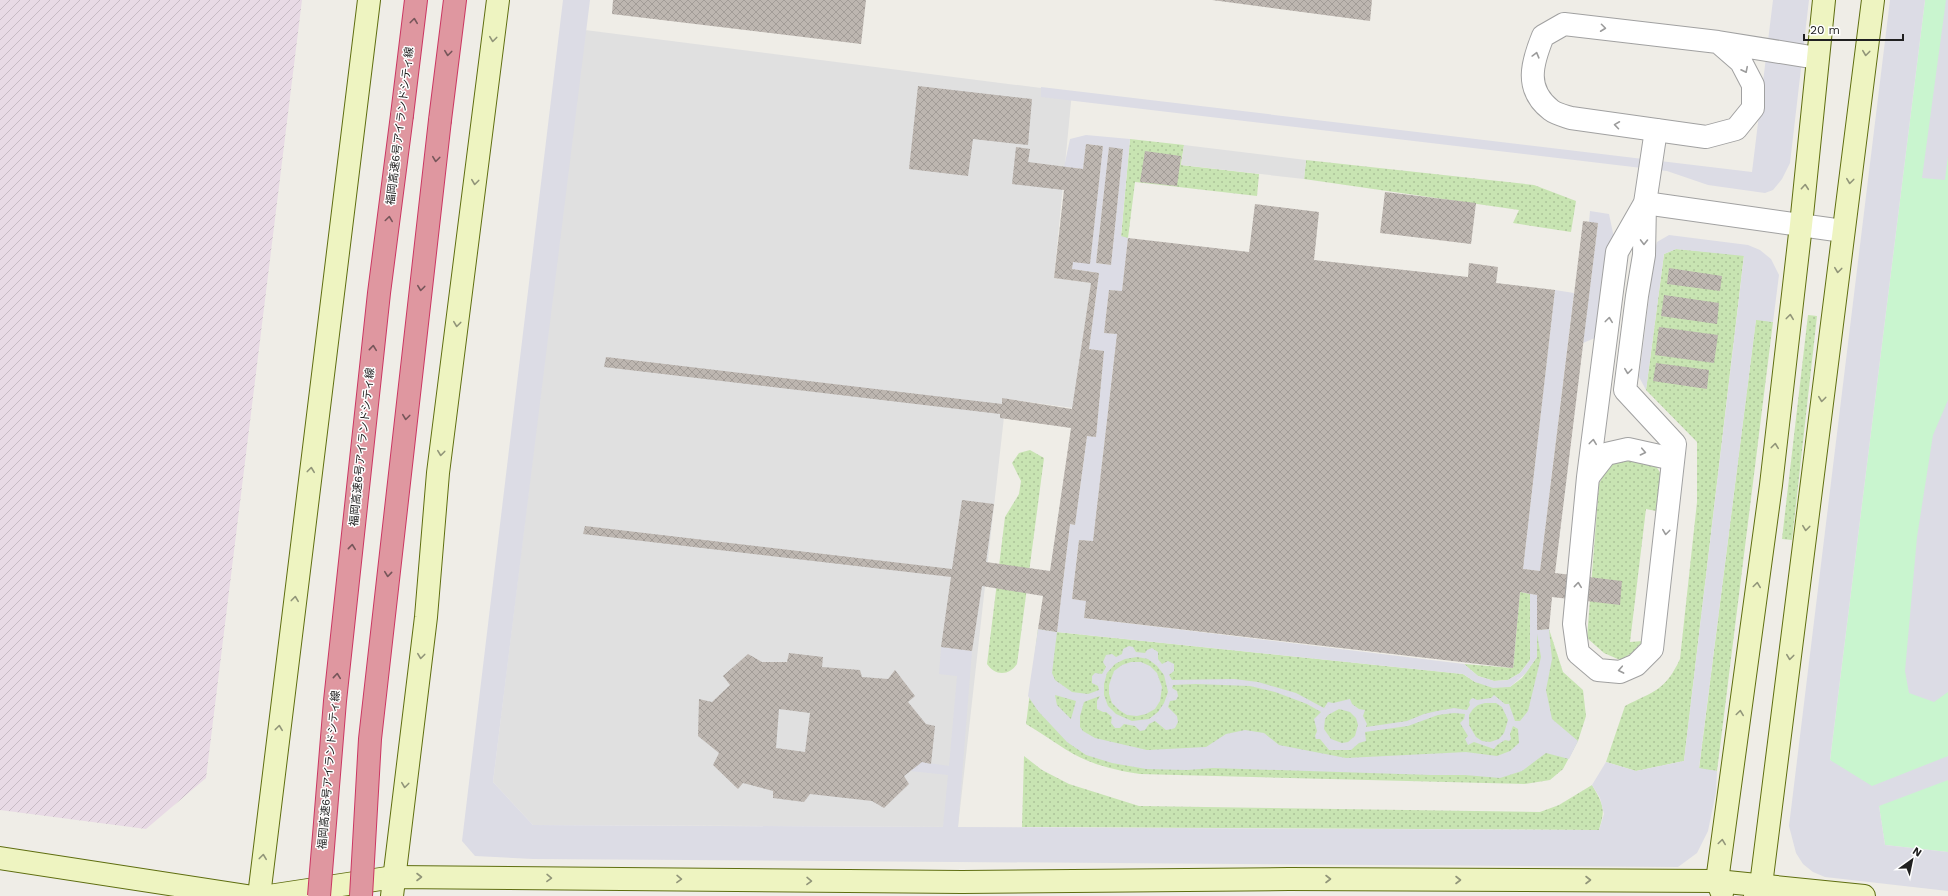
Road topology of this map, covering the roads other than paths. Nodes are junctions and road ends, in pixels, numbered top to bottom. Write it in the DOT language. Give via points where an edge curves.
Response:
graph roads {
  1 [pos="369,0"];
  2 [pos="416,0"];
  3 [pos="454,0"];
  4 [pos="498,0"];
  5 [pos="1824,0"];
  6 [pos="1873,0"];
  7 [pos="1718,42"];
  8 [pos="1817,58"];
  9 [pos="1656,130"];
  10 [pos="1645,203"];
  11 [pos="1801,225"];
  12 [pos="1843,231"];
  13 [pos="1673,459"];
  14 [pos="1588,477"];
  15 [pos="0,858"];
  16 [pos="393,886"];
  17 [pos="1720,888"];
  18 [pos="1758,890"];
  19 [pos="247,896"];
  20 [pos="258,896"];
  21 [pos="270,896"];
  22 [pos="319,896"];
  23 [pos="360,896"];
  24 [pos="1864,896"];
  20 -- 1 [label="street, one-way"];
  22 -- 2 [label="highway, 福岡高速6号アイランドシティ線, one-way, bridge" via="334,701 379,294"];
  3 -- 23 [label="highway, one-way, bridge" via="370,739"];
  4 -- 16 [label="street, one-way" via="438,473 426,617"];
  5 -- 8 [label="street"];
  6 -- 12 [label="street, one-way"];
  7 -- 8 [label="street"];
  7 -- 9 [label="street, one-way" via="1741,62 1753,85 1752,108 1736,128 1706,137"];
  9 -- 7 [label="street, one-way" via="1571,118 1551,110 1536,94 1532,71 1543,36 1564,24"];
  11 -- 8 [label="street, one-way"];
  9 -- 10 [label="street"];
  10 -- 11 [label="street"];
  10 -- 13 [label="street, one-way" via="1644,255 1625,390 1675,444"];
  14 -- 10 [label="street, one-way" via="1617,252"];
  11 -- 12 [label="street"];
  17 -- 11 [label="street, one-way"];
  12 -- 18 [label="street, one-way"];
  14 -- 13 [label="street, one-way" via="1606,454 1628,449"];
  13 -- 14 [label="street, one-way" via="1652,649 1636,665 1620,672 1598,670 1578,653 1574,624"];
  15 -- 19 [label="street"];
  16 -- 17 [label="street, one-way" via="1289,879"];
  16 -- 21 [label="street"];
  17 -- 18 [label="street"];
  18 -- 24 [label="street"];
}
